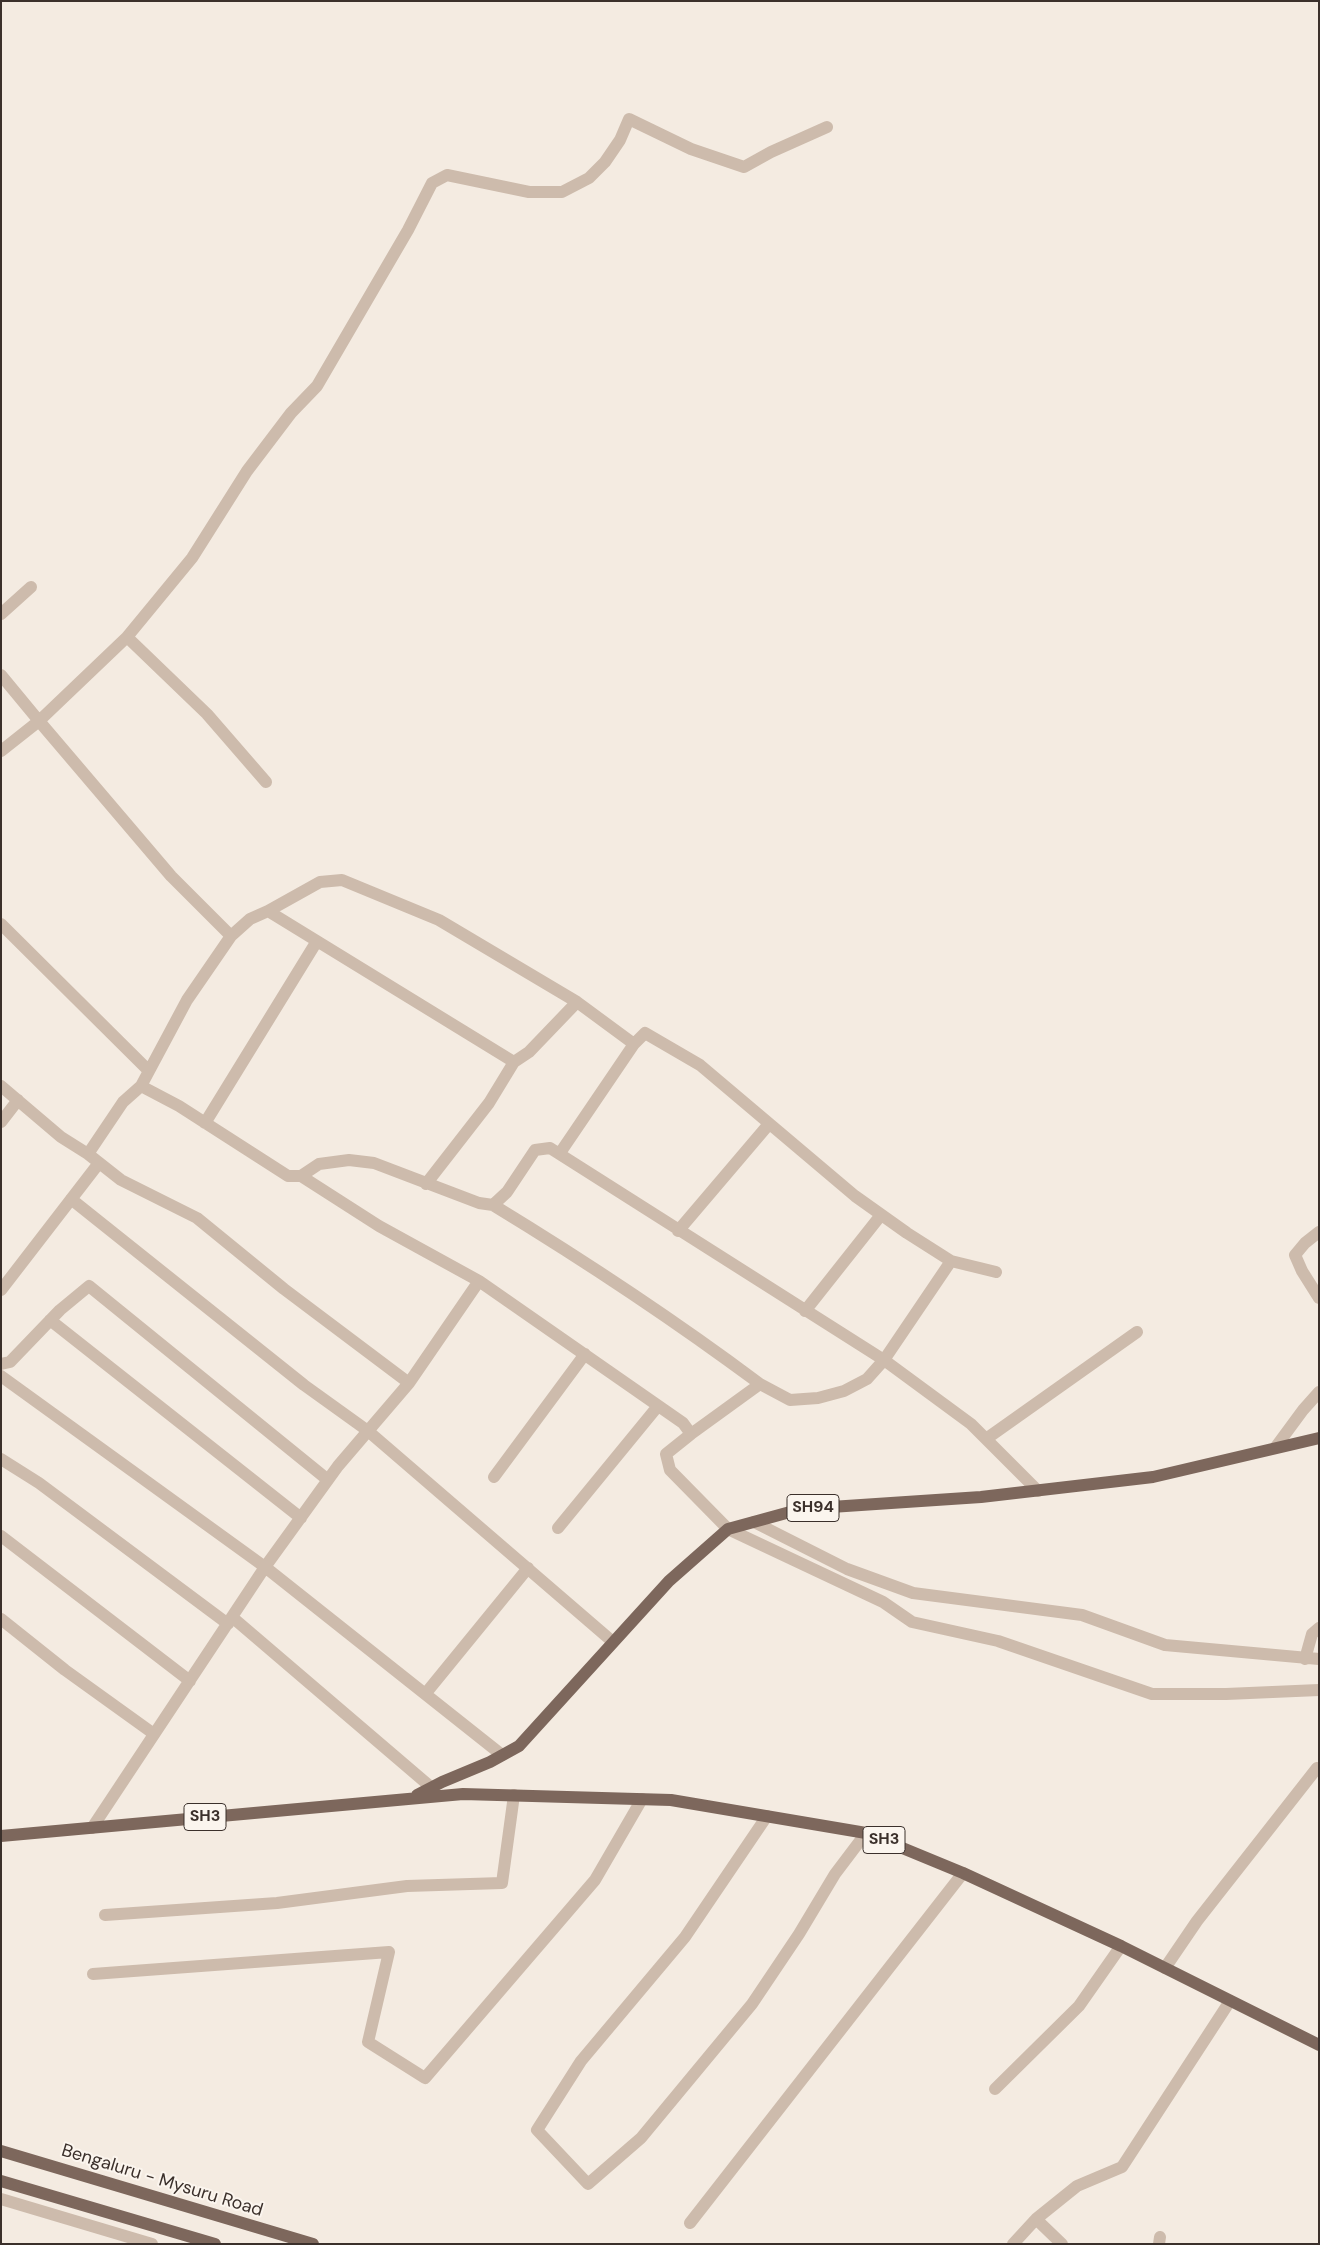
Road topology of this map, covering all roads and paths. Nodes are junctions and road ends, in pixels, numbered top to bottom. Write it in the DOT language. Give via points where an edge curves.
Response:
graph roads {
  1 [pos="827,127"];
  2 [pos="31,587"];
  3 [pos="1,614"];
  4 [pos="127,637"];
  5 [pos="1,675"];
  6 [pos="38,721"];
  7 [pos="1,751"];
  8 [pos="266,782"];
  9 [pos="268,911"];
  10 [pos="1,924"];
  11 [pos="231,936"];
  12 [pos="317,940"];
  13 [pos="577,1002"];
  14 [pos="634,1044"];
  15 [pos="514,1062"];
  16 [pos="149,1071"];
  17 [pos="1,1086"];
  18 [pos="141,1086"];
  19 [pos="18,1100"];
  20 [pos="1,1122"];
  21 [pos="205,1123"];
  22 [pos="769,1124"];
  23 [pos="560,1153"];
  24 [pos="88,1154"];
  25 [pos="99,1162"];
  26 [pos="301,1176"];
  27 [pos="426,1184"];
  28 [pos="71,1199"];
  29 [pos="493,1205"];
  30 [pos="881,1215"];
  31 [pos="678,1231"];
  32 [pos="1319,1232"];
  33 [pos="951,1261"];
  34 [pos="996,1272"];
  35 [pos="479,1281"];
  36 [pos="1,1290"];
  37 [pos="1319,1298"];
  38 [pos="805,1310"];
  39 [pos="50,1320"];
  40 [pos="1137,1332"];
  41 [pos="585,1354"];
  42 [pos="884,1360"];
  43 [pos="1,1364"];
  44 [pos="1,1376"];
  45 [pos="409,1383"];
  46 [pos="760,1384"];
  47 [pos="1319,1392"];
  48 [pos="658,1406"];
  49 [pos="368,1431"];
  50 [pos="691,1434"];
  51 [pos="1319,1438"];
  52 [pos="986,1439"];
  53 [pos="1275,1448"];
  54 [pos="1,1459"];
  55 [pos="494,1477"];
  56 [pos="328,1480"];
  57 [pos="1038,1491"];
  58 [pos="301,1518"];
  59 [pos="754,1522"];
  60 [pos="558,1528"];
  61 [pos="728,1529"];
  62 [pos="1,1536"];
  63 [pos="265,1568"];
  64 [pos="528,1568"];
  65 [pos="1,1619"];
  66 [pos="230,1620"];
  67 [pos="1319,1628"];
  68 [pos="613,1642"];
  69 [pos="1305,1659"];
  70 [pos="1319,1659"];
  71 [pos="190,1681"];
  72 [pos="1319,1690"];
  73 [pos="426,1693"];
  74 [pos="154,1734"];
  75 [pos="502,1755"];
  76 [pos="1317,1768"];
  77 [pos="432,1788"];
  78 [pos="514,1795"];
  79 [pos="408,1799"];
  80 [pos="642,1799"];
  81 [pos="767,1816"];
  82 [pos="92,1828"];
  83 [pos="866,1832"];
  84 [pos="1,1836"];
  85 [pos="963,1873"];
  86 [pos="105,1915"];
  87 [pos="1121,1946"];
  88 [pos="1166,1968"];
  89 [pos="93,1974"];
  90 [pos="1230,2001"];
  91 [pos="1319,2044"];
  92 [pos="995,2089"];
  93 [pos="1,2151"];
  94 [pos="1,2181"];
  95 [pos="1,2199"];
  96 [pos="1036,2219"];
  97 [pos="690,2223"];
  98 [pos="152,2244"];
  99 [pos="215,2244"];
  100 [pos="313,2244"];
  101 [pos="1013,2244"];
  102 [pos="1062,2244"];
  1 -- 4 [label="street" via="744,166 691,149 629,119 605,162 589,178 562,192 529,192 447,175 432,183 317,386 291,413 247,472 192,558"];
  2 -- 3 [label="street"];
  4 -- 6 [label="street"];
  4 -- 8 [label="street" via="207,714"];
  5 -- 6 [label="street"];
  6 -- 7 [label="street"];
  6 -- 11 [label="street" via="171,876"];
  9 -- 11 [label="street" via="250,920"];
  9 -- 12 [label="street"];
  9 -- 13 [label="street" via="320,882 342,880 439,920"];
  10 -- 16 [label="street"];
  11 -- 16 [label="street" via="187,1000"];
  12 -- 15 [label="street"];
  12 -- 21 [label="street"];
  13 -- 14 [label="street"];
  13 -- 15 [label="street" via="530,1052"];
  14 -- 22 [label="street" via="645,1033 692,1060"];
  14 -- 23 [label="street"];
  15 -- 27 [label="street" via="489,1103"];
  16 -- 18 [label="street"];
  17 -- 19 [label="street"];
  18 -- 21 [label="street"];
  18 -- 24 [label="street" via="123,1102"];
  19 -- 20 [label="street"];
  19 -- 24 [label="street" via="61,1137"];
  21 -- 26 [label="street" via="288,1176"];
  22 -- 30 [label="street"];
  22 -- 31 [label="street"];
  23 -- 29 [label="street" via="550,1148 535,1150 507,1192"];
  23 -- 31 [label="street"];
  24 -- 25 [label="street"];
  25 -- 28 [label="street"];
  25 -- 45 [label="street" via="121,1180 197,1218 284,1289"];
  26 -- 27 [label="street" via="320,1164 348,1160 374,1163"];
  26 -- 35 [label="street" via="379,1226"];
  27 -- 29 [label="street"];
  28 -- 36 [label="street"];
  28 -- 49 [label="street" via="304,1385"];
  29 -- 46 [label="street" via="574,1254"];
  30 -- 33 [label="street"];
  30 -- 38 [label="street"];
  31 -- 38 [label="street"];
  32 -- 37 [label="street" via="1295,1255"];
  33 -- 34 [label="street"];
  33 -- 42 [label="street"];
  35 -- 41 [label="street"];
  35 -- 45 [label="street"];
  38 -- 42 [label="street"];
  39 -- 43 [label="street" via="10,1362"];
  39 -- 56 [label="street" via="89,1286"];
  39 -- 58 [label="street"];
  40 -- 52 [label="street"];
  41 -- 48 [label="street"];
  41 -- 55 [label="street"];
  42 -- 46 [label="street" via="867,1379 844,1391 818,1398 790,1400"];
  42 -- 52 [label="street" via="971,1424"];
  44 -- 63 [label="street"];
  45 -- 49 [label="street"];
  46 -- 50 [label="street"];
  47 -- 53 [label="street"];
  48 -- 50 [label="street" via="683,1423"];
  48 -- 60 [label="street"];
  49 -- 56 [label="street"];
  49 -- 64 [label="street"];
  50 -- 61 [label="street" via="666,1454 670,1470"];
  51 -- 53 [label="main road, SH94"];
  52 -- 57 [label="street"];
  53 -- 57 [label="main road, SH94" via="1152,1477"];
  54 -- 66 [label="street"];
  56 -- 58 [label="street"];
  57 -- 59 [label="main road, SH94" via="801,1509"];
  58 -- 63 [label="street"];
  59 -- 61 [label="main road, SH94"];
  59 -- 69 [label="street" via="847,1569 913,1593 1082,1615 1165,1645"];
  61 -- 68 [label="main road, SH94" via="669,1581"];
  61 -- 72 [label="street" via="882,1602 912,1622 998,1641 1152,1694"];
  62 -- 71 [label="street"];
  63 -- 66 [label="street"];
  63 -- 73 [label="street"];
  64 -- 68 [label="street"];
  64 -- 73 [label="street"];
  65 -- 74 [label="street"];
  66 -- 71 [label="street"];
  66 -- 77 [label="street"];
  67 -- 69 [label="street" via="1312,1634"];
  68 -- 75 [label="main road, SH94" via="519,1746"];
  69 -- 70 [label="street"];
  71 -- 74 [label="street"];
  73 -- 75 [label="street"];
  74 -- 82 [label="street"];
  75 -- 77 [label="main road, SH94"];
  76 -- 88 [label="street" via="1197,1921"];
  77 -- 79 [label="main road, SH94"];
  78 -- 79 [label="main road, SH3" via="463,1794"];
  78 -- 80 [label="main road, SH3"];
  78 -- 86 [label="street" via="502,1883 407,1886 277,1903"];
  79 -- 82 [label="main road, SH3"];
  80 -- 81 [label="main road, SH3" via="671,1800"];
  80 -- 89 [label="street" via="595,1880 425,2078 368,2042 389,1952"];
  81 -- 83 [label="main road, SH3"];
  81 -- 83 [label="street" via="684,1937 581,2061 538,2130 588,2184 641,2138 752,2004 835,1874"];
  82 -- 84 [label="main road, SH3"];
  83 -- 85 [label="main road, SH3"];
  85 -- 87 [label="main road, SH3"];
  85 -- 97 [label="street"];
  87 -- 88 [label="main road, SH3"];
  87 -- 92 [label="street" via="1079,2006"];
  88 -- 90 [label="main road, SH3"];
  90 -- 91 [label="main road, SH3"];
  90 -- 96 [label="street" via="1122,2167 1077,2186"];
  93 -- 100 [label="main road, Bengaluru - Mysuru Road"];
  94 -- 99 [label="main road"];
  95 -- 98 [label="street"];
  96 -- 101 [label="street"];
  96 -- 102 [label="street"];
}
